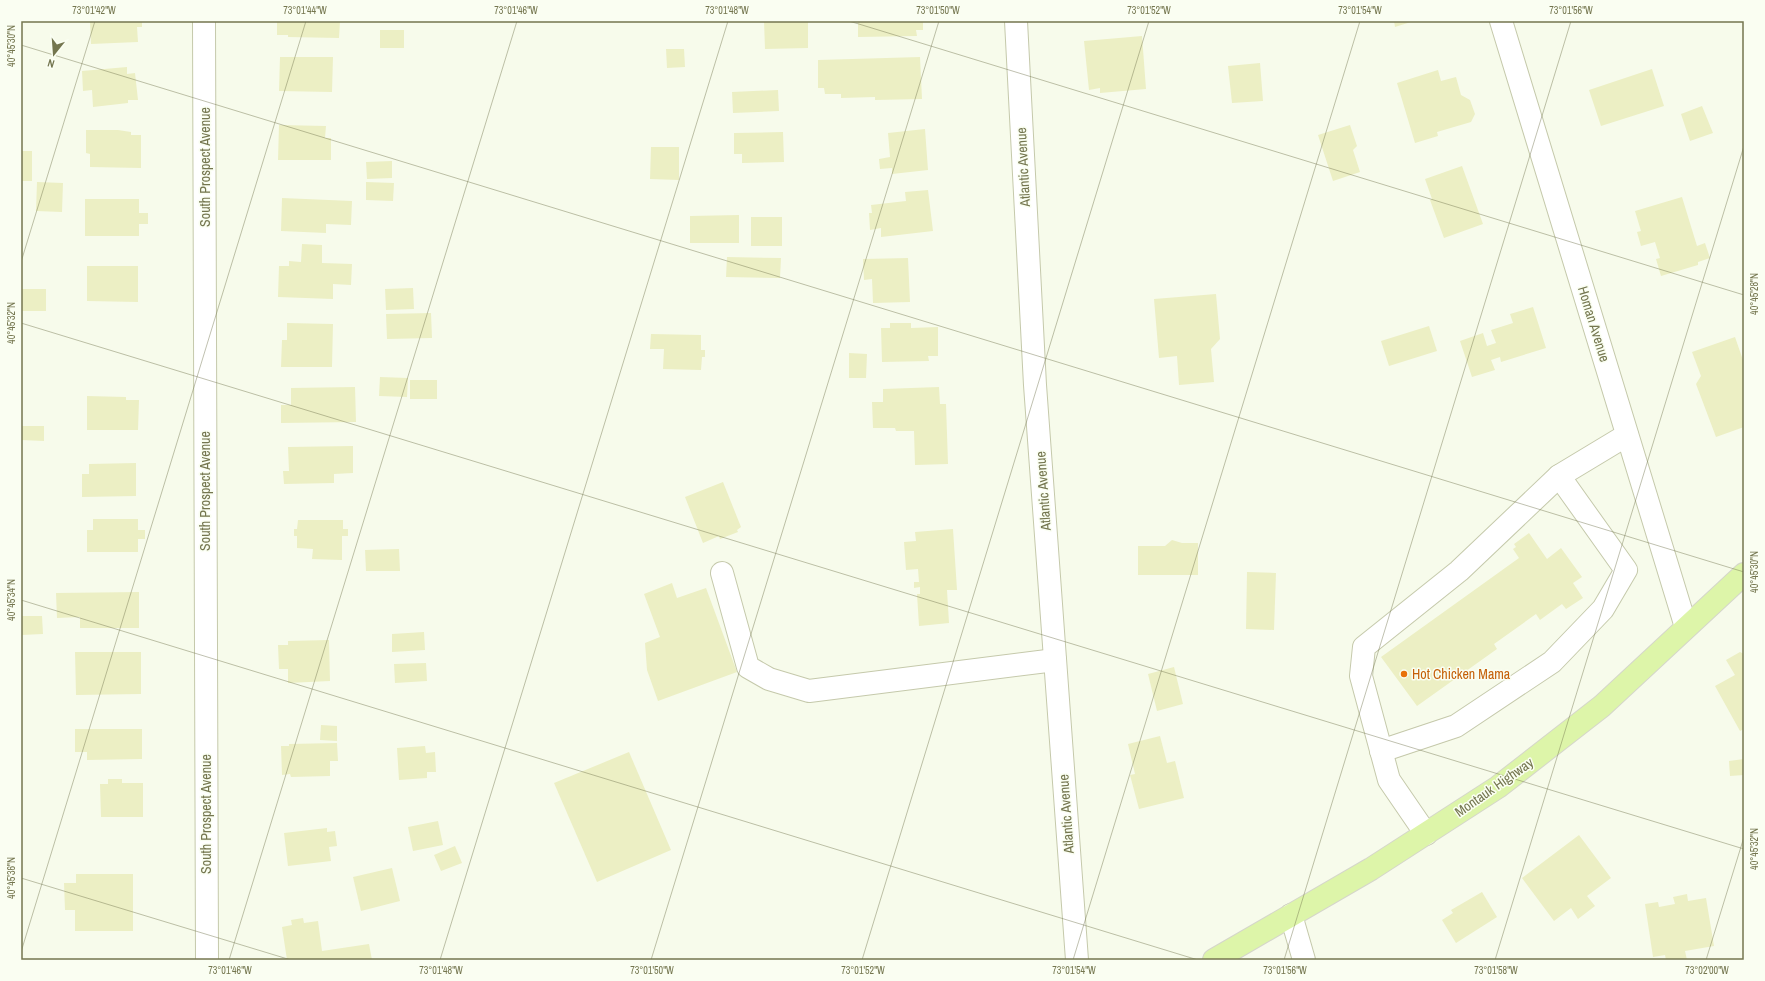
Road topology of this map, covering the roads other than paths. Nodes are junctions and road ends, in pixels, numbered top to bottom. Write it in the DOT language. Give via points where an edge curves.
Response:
graph roads {
  1 [pos="204,21"];
  2 [pos="1016,21"];
  3 [pos="1501,21"];
  4 [pos="1628,435"];
  5 [pos="1559,476"];
  6 [pos="722,572"];
  7 [pos="1744,574"];
  8 [pos="1686,627"];
  9 [pos="1055,660"];
  10 [pos="1381,751"];
  11 [pos="1426,834"];
  12 [pos="1291,915"];
  13 [pos="207,960"];
  14 [pos="1077,960"];
  15 [pos="1214,960"];
  16 [pos="1304,960"];
  1 -- 13 [label="street, South Prospect Avenue"];
  2 -- 9 [label="street, Atlantic Avenue" via="1035,385"];
  3 -- 4 [label="street, Homan Avenue"];
  4 -- 5 [label="street"];
  4 -- 8 [label="street, Homan Avenue"];
  5 -- 10 [label="street" via="1459,571 1364,647 1361,676"];
  5 -- 10 [label="street" via="1626,570 1603,609 1552,662 1456,726"];
  6 -- 9 [label="street" via="748,667 769,679 809,691"];
  7 -- 8 [label="main road, Montauk Highway"];
  8 -- 11 [label="main road, Montauk Highway" via="1602,706 1498,787"];
  9 -- 14 [label="street, Atlantic Avenue"];
  10 -- 11 [label="street" via="1389,780"];
  11 -- 12 [label="main road, Montauk Highway"];
  12 -- 15 [label="main road, Montauk Highway"];
  12 -- 16 [label="street"];
}
